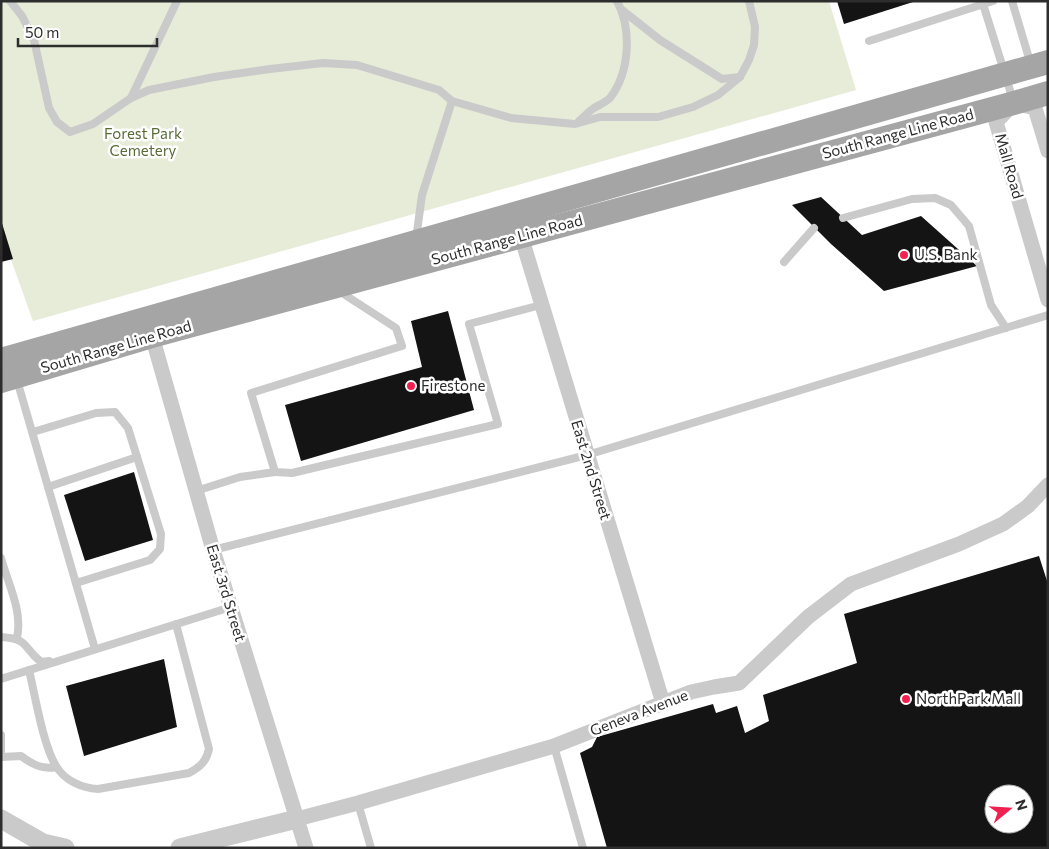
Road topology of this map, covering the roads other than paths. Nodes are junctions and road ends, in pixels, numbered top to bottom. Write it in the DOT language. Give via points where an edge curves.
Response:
graph roads {
  1 [pos="10,1"];
  2 [pos="177,1"];
  3 [pos="617,1"];
  4 [pos="749,1"];
  5 [pos="993,1"];
  6 [pos="1012,1"];
  7 [pos="983,4"];
  8 [pos="622,10"];
  9 [pos="869,41"];
  10 [pos="1040,64"];
  11 [pos="1005,74"];
  12 [pos="740,77"];
  13 [pos="1048,92"];
  14 [pos="131,98"];
  15 [pos="452,102"];
  16 [pos="1014,103"];
  17 [pos="575,124"];
  18 [pos="1048,151"];
  19 [pos="843,218"];
  20 [pos="814,228"];
  21 [pos="521,236"];
  22 [pos="416,242"];
  23 [pos="784,262"];
  24 [pos="333,287"];
  25 [pos="1048,300"];
  26 [pos="541,305"];
  27 [pos="1048,315"];
  28 [pos="1006,328"];
  29 [pos="152,336"];
  30 [pos="6,372"];
  31 [pos="32,432"];
  32 [pos="587,456"];
  33 [pos="137,458"];
  34 [pos="275,472"];
  35 [pos="1048,485"];
  36 [pos="48,487"];
  37 [pos="196,491"];
  38 [pos="213,550"];
  39 [pos="1,558"];
  40 [pos="76,583"];
  41 [pos="231,607"];
  42 [pos="176,624"];
  43 [pos="1,637"];
  44 [pos="17,638"];
  45 [pos="95,649"];
  46 [pos="61,660"];
  47 [pos="29,670"];
  48 [pos="1,679"];
  49 [pos="663,703"];
  50 [pos="1,735"];
  51 [pos="554,746"];
  52 [pos="1,752"];
  53 [pos="1,757"];
  54 [pos="56,767"];
  55 [pos="358,804"];
  56 [pos="1,819"];
  57 [pos="297,819"];
  58 [pos="65,848"];
  59 [pos="180,848"];
  60 [pos="306,848"];
  61 [pos="371,848"];
  62 [pos="583,848"];
  1 -- 14 [label="lane" via="34,40 49,108 57,122 70,132 93,124"];
  2 -- 14 [label="lane"];
  3 -- 8 [label="lane"];
  4 -- 12 [label="lane" via="755,27 754,45"];
  5 -- 7 [label="lane"];
  6 -- 10 [label="lane"];
  7 -- 9 [label="lane"];
  7 -- 11 [label="lane"];
  8 -- 12 [label="lane" via="660,40 722,79"];
  8 -- 17 [label="lane" via="626,58 619,82 609,99"];
  10 -- 11 [label="main road, South Range Line Road"];
  11 -- 16 [label="lane"];
  11 -- 22 [label="main road, South Range Line Road"];
  12 -- 17 [label="lane" via="718,95 693,108 658,116 600,117"];
  13 -- 16 [label="main road, South Range Line Road"];
  14 -- 15 [label="lane" via="149,90 214,77 322,63 357,65 438,90"];
  15 -- 17 [label="lane" via="511,118"];
  15 -- 22 [label="lane" via="422,195"];
  16 -- 18 [label="street" via="1035,108"];
  16 -- 21 [label="main road, South Range Line Road"];
  16 -- 25 [label="street, Mall Road" via="996,122"];
  19 -- 28 [label="lane" via="912,199 934,198 951,206 968,226 991,305"];
  20 -- 23 [label="lane"];
  21 -- 24 [label="main road, South Range Line Road"];
  21 -- 26 [label="street, East 2nd Street"];
  22 -- 30 [label="main road, South Range Line Road"];
  24 -- 29 [label="main road, South Range Line Road"];
  24 -- 34 [label="lane" via="396,328 402,346 251,392"];
  26 -- 32 [label="street, East 2nd Street"];
  26 -- 34 [label="lane" via="469,324 498,424 292,473"];
  27 -- 28 [label="lane"];
  28 -- 32 [label="lane"];
  29 -- 30 [label="main road, South Range Line Road"];
  29 -- 37 [label="street, East 3rd Street"];
  30 -- 31 [label="lane"];
  31 -- 33 [label="lane" via="96,413 115,412 128,428"];
  31 -- 36 [label="lane"];
  32 -- 38 [label="lane"];
  32 -- 49 [label="street, East 2nd Street"];
  33 -- 36 [label="lane"];
  33 -- 40 [label="lane" via="161,534 160,549 150,560"];
  34 -- 37 [label="lane" via="240,477"];
  35 -- 49 [label="street, Geneva Avenue" via="1028,506 1003,524 959,544 850,584 808,618 739,683 698,690"];
  36 -- 40 [label="lane"];
  37 -- 38 [label="street, East 3rd Street"];
  38 -- 41 [label="street, East 3rd Street"];
  39 -- 44 [label="lane" via="20,626"];
  40 -- 45 [label="lane"];
  41 -- 42 [label="lane"];
  41 -- 57 [label="street, East 3rd Street"];
  42 -- 45 [label="lane"];
  42 -- 54 [label="lane" via="209,749 199,768 189,773 98,789 84,788 68,780"];
  43 -- 44 [label="lane"];
  44 -- 46 [label="lane" via="41,662"];
  45 -- 46 [label="lane"];
  46 -- 47 [label="lane"];
  47 -- 48 [label="lane"];
  47 -- 54 [label="lane" via="47,746"];
  49 -- 51 [label="street, Geneva Avenue"];
  50 -- 52 [label="lane"];
  51 -- 55 [label="street, Geneva Avenue"];
  51 -- 62 [label="lane"];
  53 -- 54 [label="lane" via="21,756 32,765 48,769"];
  55 -- 57 [label="street, Geneva Avenue"];
  55 -- 61 [label="lane"];
  56 -- 58 [label="street" via="43,843"];
  57 -- 59 [label="street, Geneva Avenue"];
  57 -- 60 [label="street, East 3rd Street"];
}
